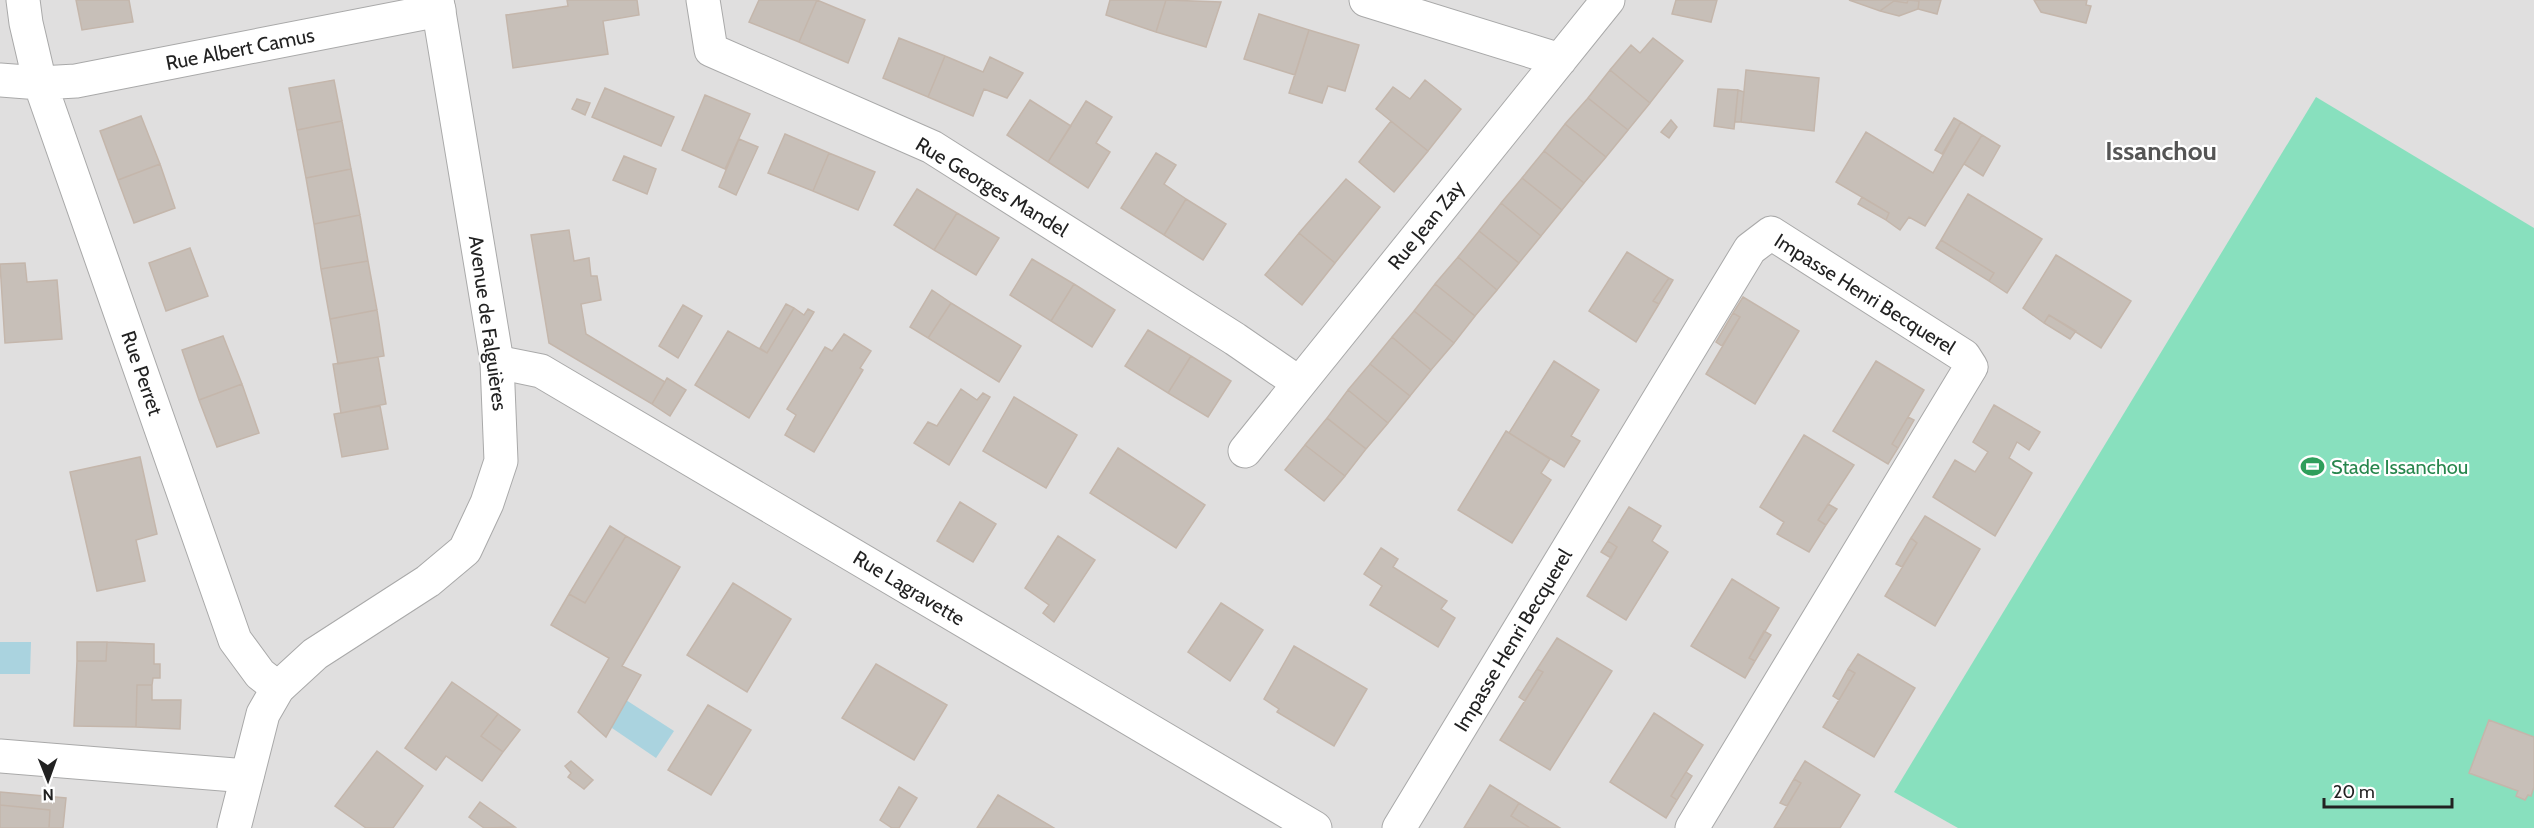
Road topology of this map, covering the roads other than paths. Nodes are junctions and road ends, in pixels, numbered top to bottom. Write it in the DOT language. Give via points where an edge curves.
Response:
graph roads {
  1 [pos="23,0"];
  2 [pos="704,0"];
  3 [pos="1366,0"];
  4 [pos="1608,0"];
  5 [pos="438,5"];
  6 [pos="1560,60"];
  7 [pos="0,80"];
  8 [pos="40,83"];
  9 [pos="497,362"];
  10 [pos="1299,383"];
  11 [pos="1245,451"];
  12 [pos="278,688"];
  13 [pos="0,756"];
  14 [pos="247,776"];
  15 [pos="234,828"];
  16 [pos="1316,828"];
  17 [pos="1399,828"];
  18 [pos="1692,828"];
  1 -- 8 [label="street, Rue Perret"];
  2 -- 10 [label="street, Rue Georges Mandel" via="711,50 932,147"];
  3 -- 6 [label="street"];
  4 -- 6 [label="street, Rue Jean Zay"];
  5 -- 8 [label="street, Rue Albert Camus" via="76,81"];
  5 -- 9 [label="street, Avenue de Falguières"];
  6 -- 10 [label="street, Rue Jean Zay"];
  7 -- 8 [label="street"];
  8 -- 12 [label="street, Rue Perret" via="235,640 260,674"];
  9 -- 12 [label="street, Avenue de Falguières" via="501,461 465,550 428,581 315,654"];
  9 -- 16 [label="street, Rue Lagravette" via="541,371"];
  10 -- 11 [label="street, Rue Jean Zay"];
  12 -- 14 [label="street, Avenue de Falguières" via="263,714"];
  13 -- 14 [label="street"];
  14 -- 15 [label="street, Avenue de Falguières"];
  17 -- 18 [label="street, Impasse Henri Becquerel" via="1750,249 1771,233 1964,356 1971,367"];
}
